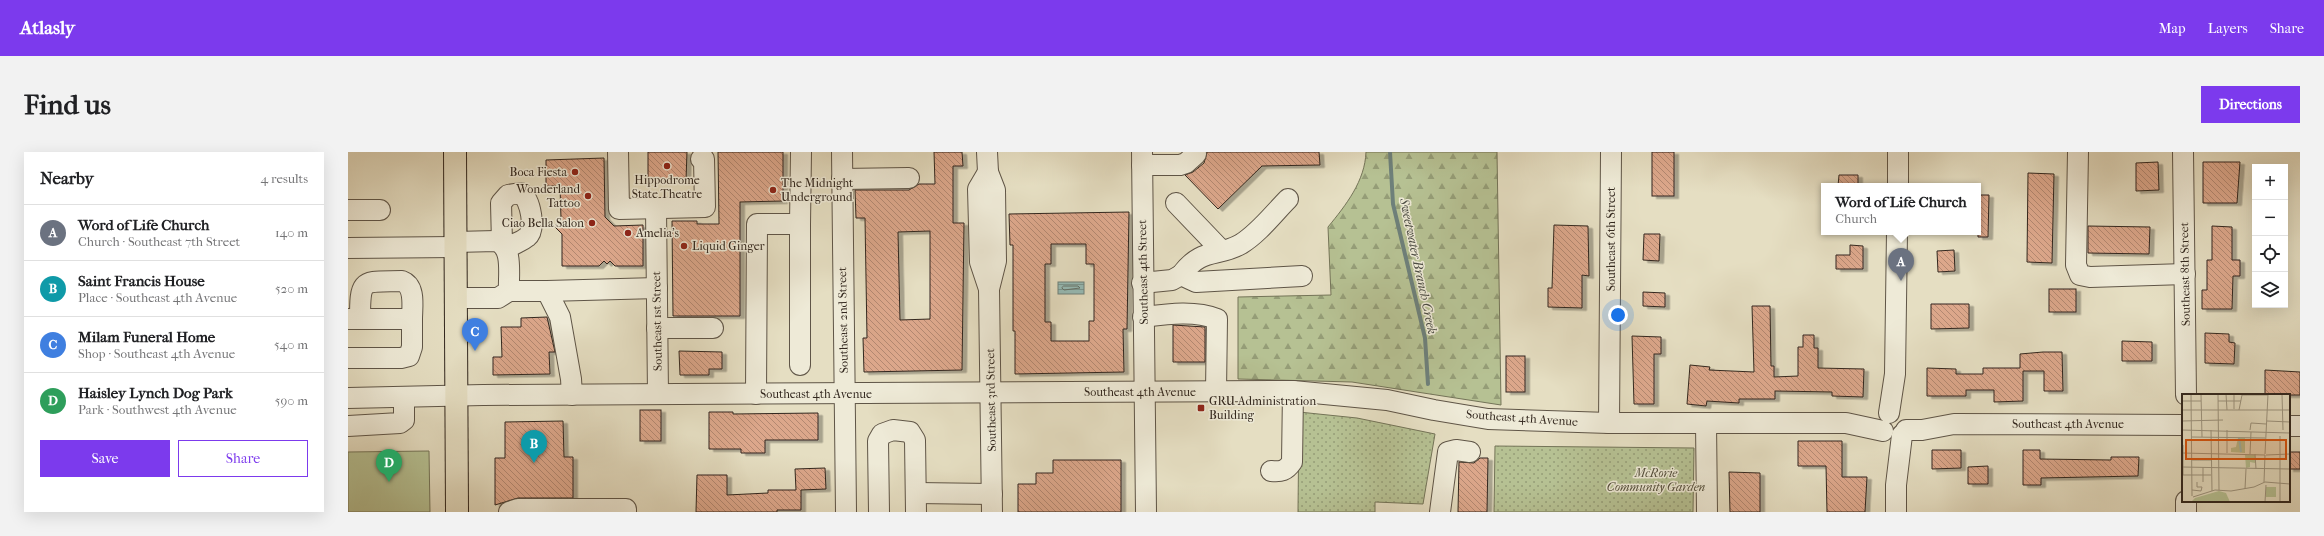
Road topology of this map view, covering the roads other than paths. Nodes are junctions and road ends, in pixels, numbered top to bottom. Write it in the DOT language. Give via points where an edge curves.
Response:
graph roads {
  1 [pos="455,152"];
  2 [pos="618,152"];
  3 [pos="801,152"];
  4 [pos="842,152"];
  5 [pos="987,152"];
  6 [pos="1611,152"];
  7 [pos="1898,152"];
  8 [pos="2078,152"];
  9 [pos="2183,152"];
  10 [pos="1196,154"];
  11 [pos="698,157"];
  12 [pos="1142,159"];
  13 [pos="842,178"];
  14 [pos="909,178"];
  15 [pos="1898,183"];
  16 [pos="1288,199"];
  17 [pos="1176,203"];
  18 [pos="656,208"];
  19 [pos="348,210"];
  20 [pos="380,210"];
  21 [pos="800,224"];
  22 [pos="1897,235"];
  23 [pos="455,244"];
  24 [pos="348,248"];
  25 [pos="1221,250"];
  26 [pos="2185,274"];
  27 [pos="1181,275"];
  28 [pos="1302,276"];
  29 [pos="1142,283"];
  30 [pos="657,288"];
  31 [pos="547,290"];
  32 [pos="509,291"];
  33 [pos="456,298"];
  34 [pos="1143,317"];
  35 [pos="354,319"];
  36 [pos="412,319"];
  37 [pos="657,328"];
  38 [pos="713,328"];
  39 [pos="348,358"];
  40 [pos="800,366"];
  41 [pos="1145,391"];
  42 [pos="1216,391"];
  43 [pos="1293,391"];
  44 [pos="991,393"];
  45 [pos="658,394"];
  46 [pos="756,394"];
  47 [pos="844,394"];
  48 [pos="2186,394"];
  49 [pos="456,395"];
  50 [pos="572,395"];
  51 [pos="404,397"];
  52 [pos="348,398"];
  53 [pos="1609,423"];
  54 [pos="1706,423"];
  55 [pos="1895,424"];
  56 [pos="2182,425"];
  57 [pos="348,426"];
  58 [pos="1470,452"];
  59 [pos="1271,471"];
  60 [pos="916,503"];
  61 [pos="992,503"];
  62 [pos="457,512"];
  63 [pos="509,512"];
  64 [pos="626,512"];
  65 [pos="846,512"];
  66 [pos="879,512"];
  67 [pos="1146,512"];
  68 [pos="1440,512"];
  69 [pos="1707,512"];
  70 [pos="1896,512"];
  1 -- 23 [label="main road"];
  2 -- 18 [label="street" via="619,209"];
  3 -- 21 [label="street"];
  4 -- 13 [label="street, Southeast 2nd Street"];
  5 -- 44 [label="street, Southeast 3rd Street" via="988,172 978,189 980,262 989,289"];
  6 -- 53 [label="street, Southeast 6th Street"];
  7 -- 15 [label="street"];
  8 -- 26 [label="street" via="2076,265 2080,275 2090,277"];
  9 -- 26 [label="street, Southeast 8th Street"];
  10 -- 12 [label="street" via="1180,165"];
  11 -- 18 [label="street" via="704,159 705,207"];
  12 -- 29 [label="street, Southeast 4th Street"];
  13 -- 14 [label="street"];
  13 -- 47 [label="street, Southeast 2nd Street"];
  16 -- 25 [label="street" via="1249,239"];
  17 -- 25 [label="street"];
  18 -- 30 [label="street, Southeast 1st Street"];
  19 -- 20 [label="street"];
  21 -- 40 [label="street"];
  21 -- 46 [label="street" via="757,224"];
  22 -- 55 [label="street"];
  23 -- 24 [label="street"];
  23 -- 32 [label="street" via="496,241 505,246"];
  23 -- 33 [label="main road"];
  25 -- 27 [label="street" via="1197,257"];
  26 -- 48 [label="street, Southeast 8th Street"];
  27 -- 28 [label="street" via="1196,282"];
  27 -- 29 [label="street" via="1172,280"];
  29 -- 34 [label="street, Southeast 4th Street"];
  30 -- 31 [label="street"];
  30 -- 37 [label="street, Southeast 1st Street"];
  31 -- 32 [label="street"];
  31 -- 50 [label="street" via="560,317 572,379"];
  32 -- 33 [label="street" via="498,298"];
  33 -- 49 [label="main road"];
  34 -- 41 [label="street, Southeast 4th Street"];
  34 -- 42 [label="street" via="1171,314 1207,315 1217,319"];
  35 -- 36 [label="street"];
  35 -- 36 [label="street" via="360,292 369,281 407,283 411,289"];
  36 -- 39 [label="street" via="412,347 409,356"];
  37 -- 38 [label="street"];
  37 -- 45 [label="street, Southeast 1st Street"];
  41 -- 42 [label="street, Southeast 4th Avenue"];
  41 -- 44 [label="street, Southeast 4th Avenue"];
  41 -- 67 [label="street, Southeast 4th Street"];
  42 -- 43 [label="street, Southeast 4th Avenue"];
  43 -- 53 [label="street, Southeast 4th Avenue" via="1387,400 1488,419"];
  43 -- 59 [label="street" via="1292,462 1288,468 1280,472"];
  44 -- 47 [label="street, Southeast 4th Avenue"];
  44 -- 61 [label="street, Southeast 3rd Street"];
  45 -- 46 [label="street, Southeast 4th Avenue"];
  45 -- 50 [label="street, Southeast 4th Avenue"];
  46 -- 47 [label="street, Southeast 4th Avenue"];
  47 -- 65 [label="street, Southeast 2nd Street"];
  49 -- 50 [label="street, Southeast 4th Avenue"];
  49 -- 51 [label="street, Southeast 4th Avenue"];
  49 -- 62 [label="main road"];
  51 -- 52 [label="street, Southeast 4th Avenue"];
  51 -- 57 [label="street" via="404,420 400,423"];
  53 -- 54 [label="street, Southeast 4th Avenue"];
  54 -- 55 [label="street, Southeast 4th Avenue" via="1846,423 1869,415"];
  54 -- 69 [label="street"];
  55 -- 56 [label="street, Southeast 4th Avenue" via="1936,420 1954,424"];
  55 -- 70 [label="street"];
  58 -- 68 [label="street" via="1448,452"];
  60 -- 61 [label="street"];
  60 -- 66 [label="street" via="913,435 903,430 886,432 878,441"];
  63 -- 64 [label="street" via="518,509 626,509"];
}
